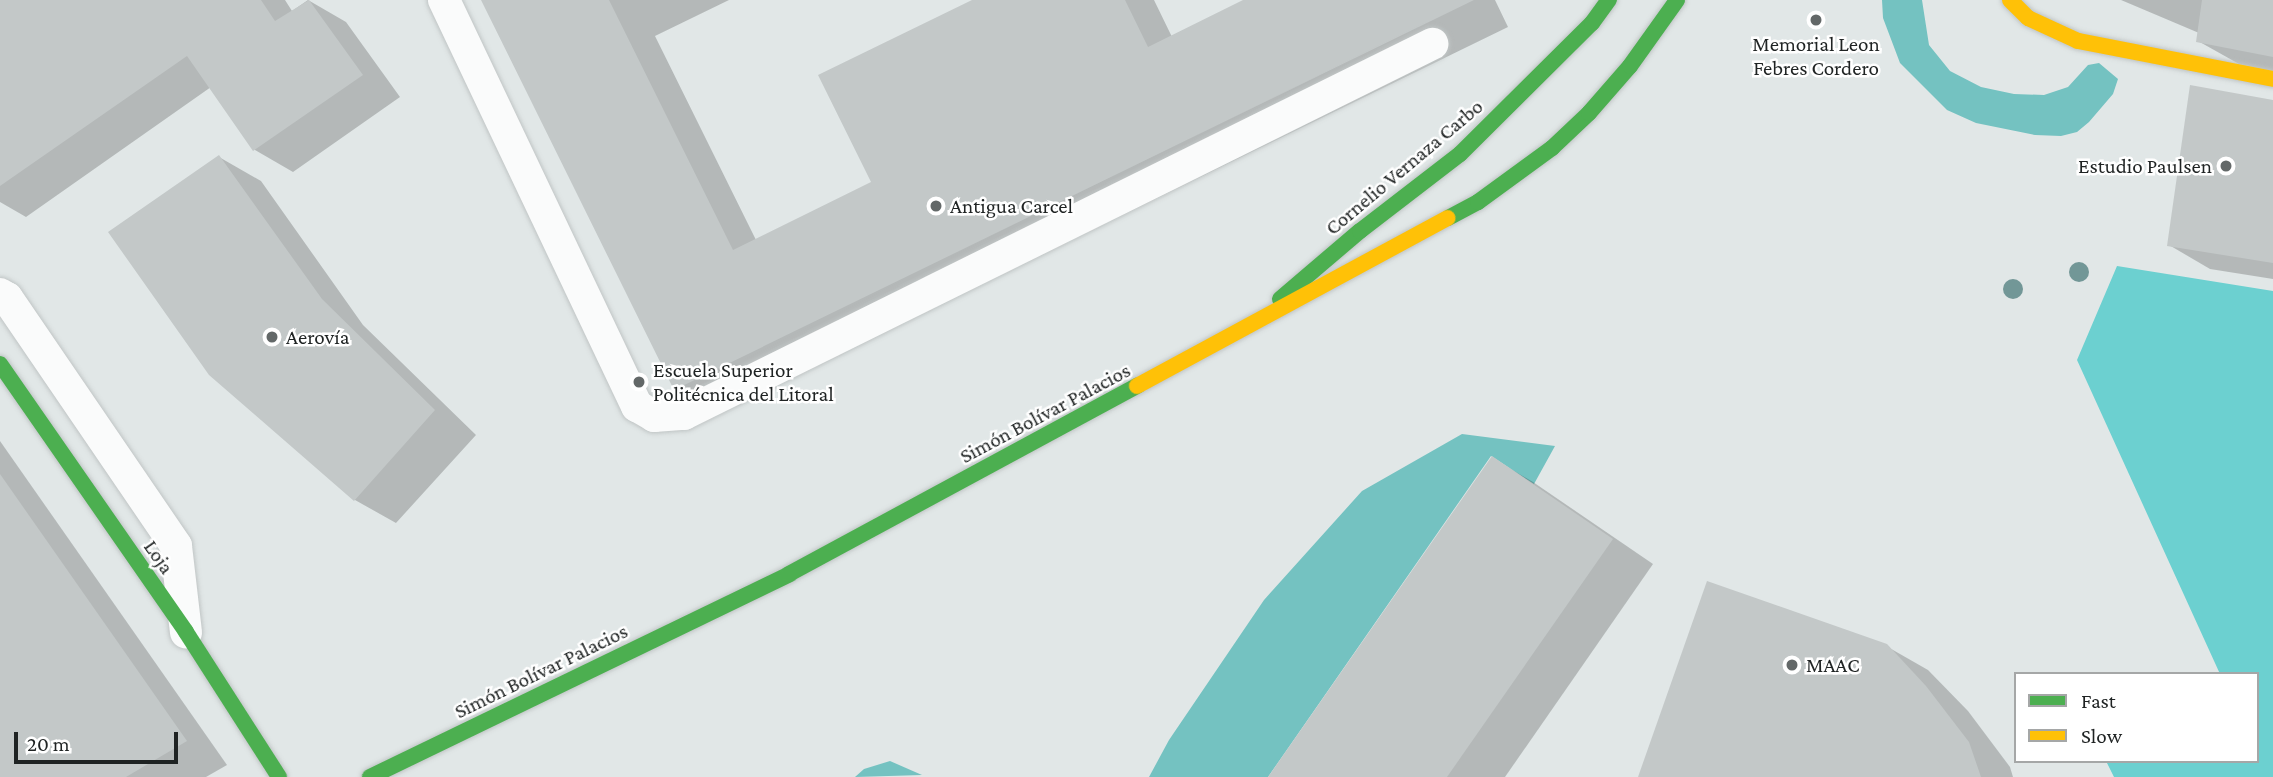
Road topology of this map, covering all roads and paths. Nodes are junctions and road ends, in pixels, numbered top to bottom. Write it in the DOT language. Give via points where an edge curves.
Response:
graph roads {
  1 [pos="444,0"];
  2 [pos="1609,0"];
  3 [pos="1677,0"];
  4 [pos="2010,0"];
  5 [pos="1432,44"];
  6 [pos="2273,79"];
  7 [pos="0,294"];
  8 [pos="1247,328"];
  9 [pos="0,364"];
  10 [pos="186,632"];
  11 [pos="279,777"];
  12 [pos="370,777"];
  1 -- 5 [label="lane" via="637,406 654,416 684,414"];
  2 -- 8 [label="main road, Cornelio Vernaza Carbo" via="1592,23 1460,154 1360,231"];
  3 -- 8 [label="main road, Simón Bolívar Palacios" via="1630,66 1552,148 1478,202"];
  4 -- 6 [label="main road" via="2028,18 2078,41"];
  7 -- 10 [label="lane" via="176,546"];
  8 -- 12 [label="main road, Simón Bolívar Palacios" via="789,574"];
  9 -- 10 [label="main road, Loja"];
  10 -- 11 [label="main road, Loja"];
}
